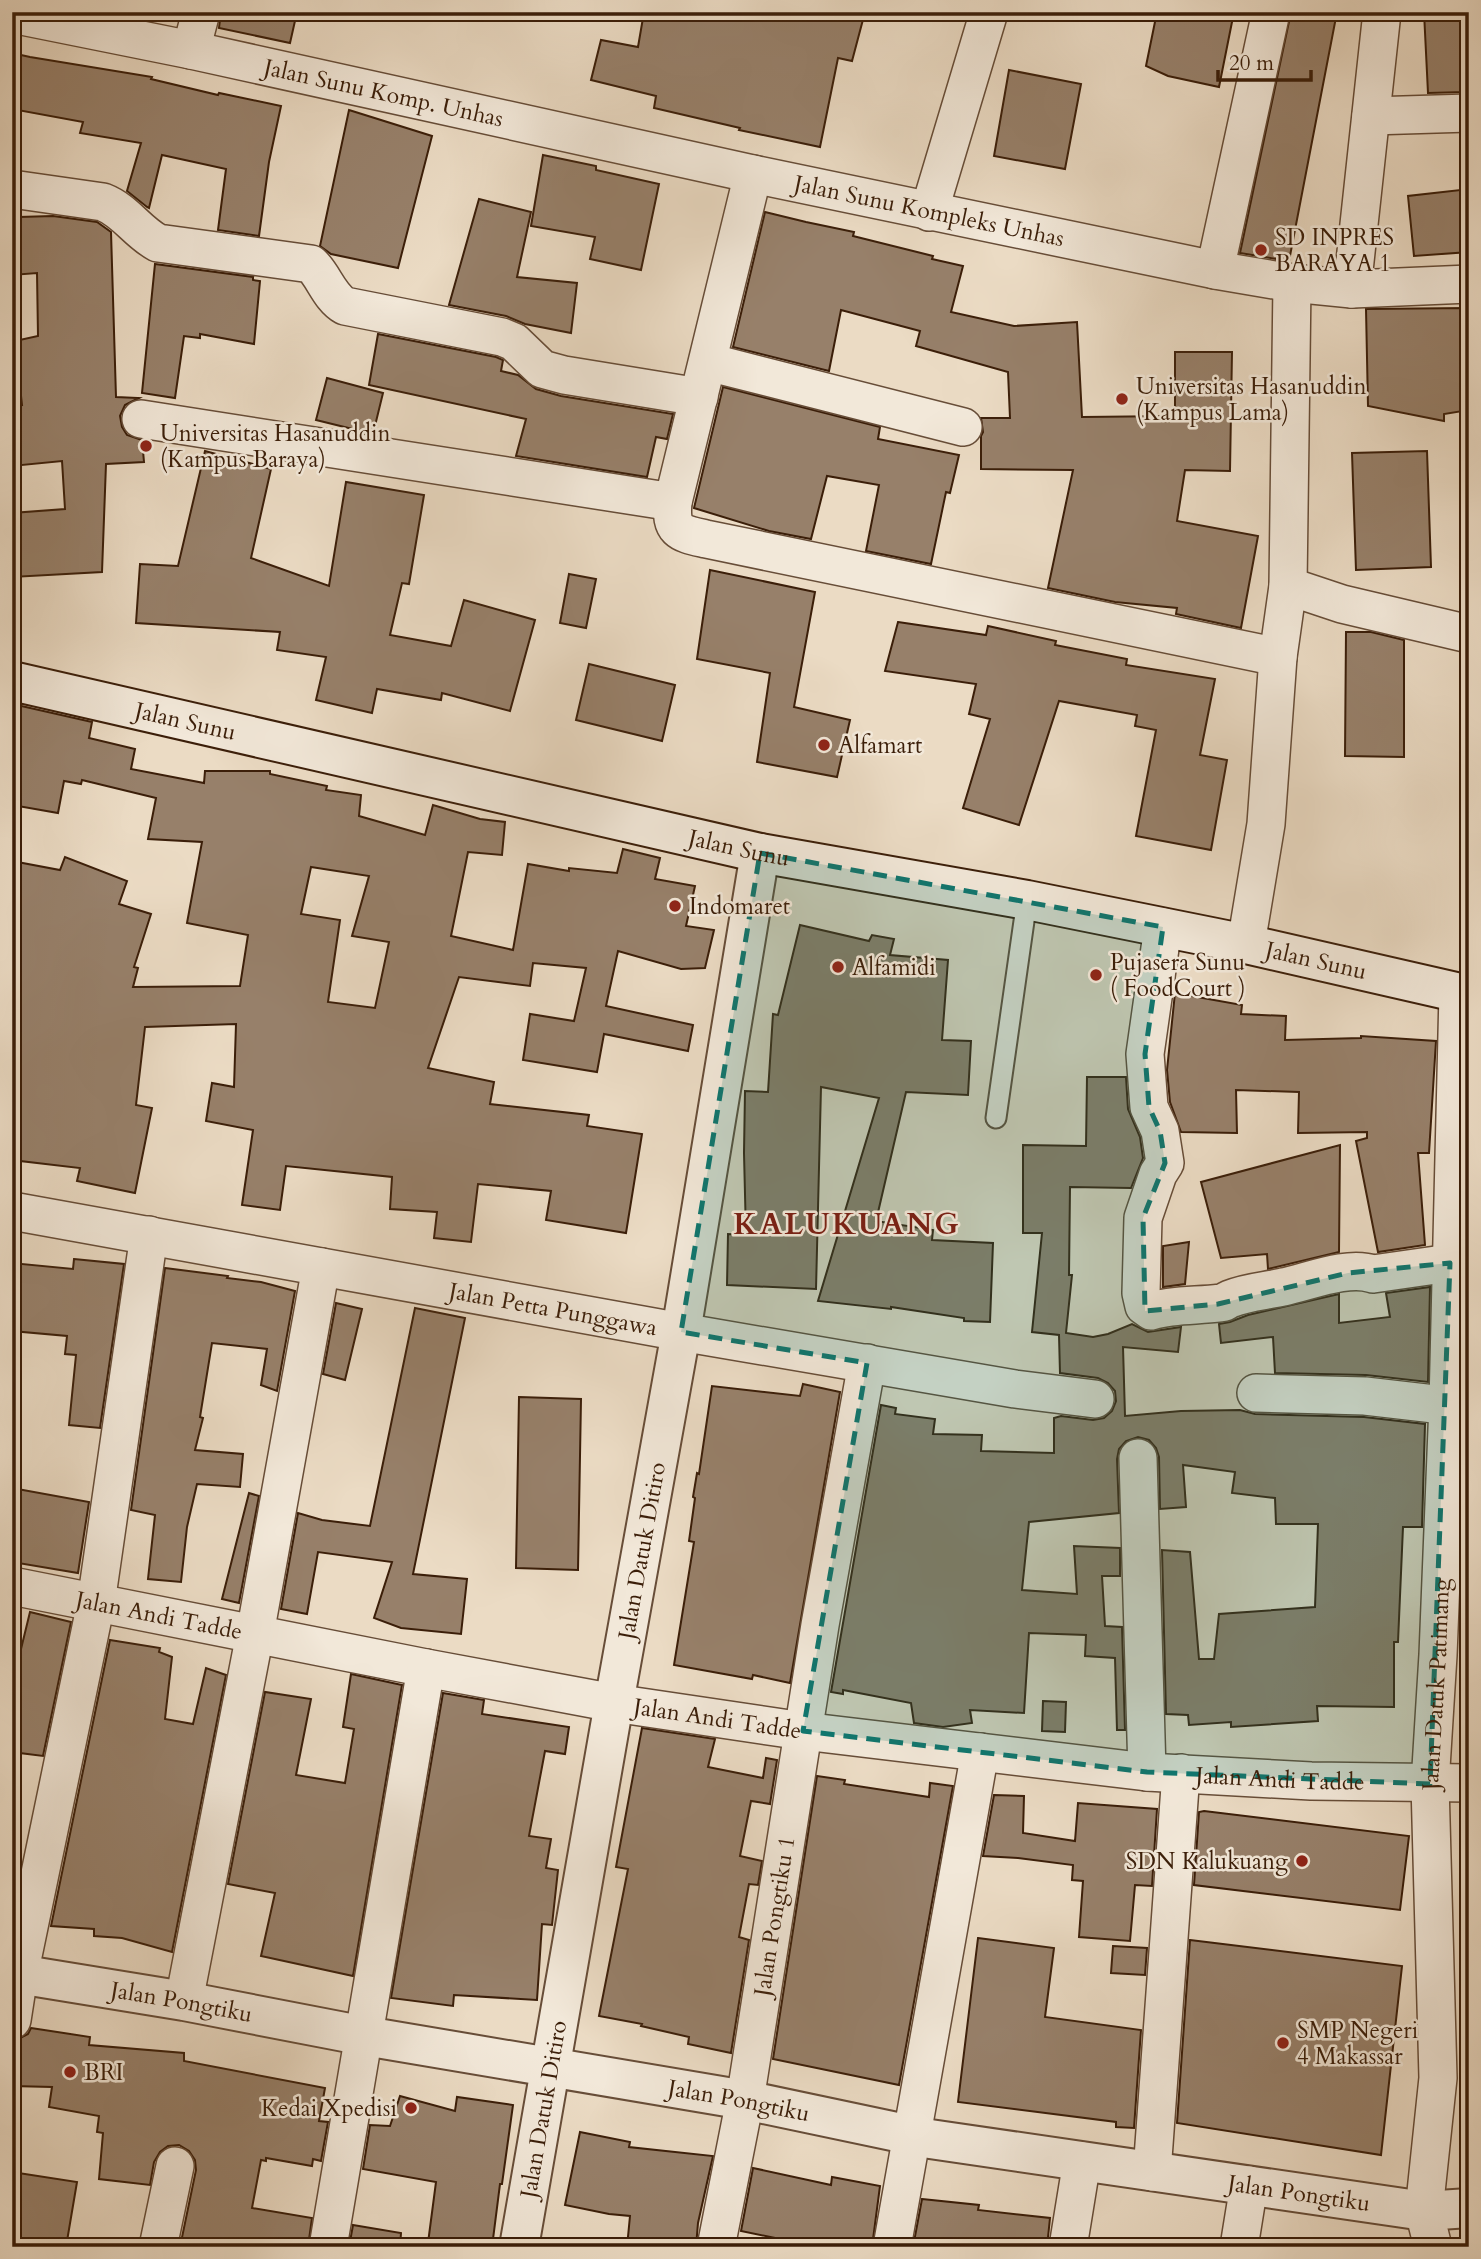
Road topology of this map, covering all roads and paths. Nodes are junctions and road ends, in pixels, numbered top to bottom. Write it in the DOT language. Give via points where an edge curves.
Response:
graph roads {
  1 [pos="201,12"];
  2 [pos="989,12"];
  3 [pos="1271,12"];
  4 [pos="1382,12"];
  5 [pos="12,14"];
  6 [pos="191,50"];
  7 [pos="1469,113"];
  8 [pos="1371,116"];
  9 [pos="753,174"];
  10 [pos="12,189"];
  11 [pos="929,212"];
  12 [pos="1215,270"];
  13 [pos="1292,283"];
  14 [pos="1469,284"];
  15 [pos="1352,289"];
  16 [pos="708,362"];
  17 [pos="699,397"];
  18 [pos="141,419"];
  19 [pos="963,428"];
  20 [pos="675,516"];
  21 [pos="1288,586"];
  22 [pos="1469,634"];
  23 [pos="1278,657"];
  24 [pos="12,681"];
  25 [pos="760,853"];
  26 [pos="1027,900"];
  27 [pos="1163,927"];
  28 [pos="1246,944"];
  29 [pos="1463,994"];
  30 [pos="996,1118"];
  31 [pos="12,1211"];
  32 [pos="149,1235"];
  33 [pos="1450,1263"];
  34 [pos="321,1267"];
  35 [pos="681,1332"];
  36 [pos="867,1363"];
  37 [pos="1256,1393"];
  38 [pos="1096,1399"];
  39 [pos="1458,1406"];
  40 [pos="1138,1458"];
  41 [pos="12,1586"];
  42 [pos="96,1603"];
  43 [pos="255,1634"];
  44 [pos="426,1668"];
  45 [pos="614,1703"];
  46 [pos="803,1731"];
  47 [pos="980,1752"];
  48 [pos="1164,1773"];
  49 [pos="1469,1783"];
  50 [pos="1430,1784"];
  51 [pos="16,1974"];
  52 [pos="184,2001"];
  53 [pos="12,2020"];
  54 [pos="365,2036"];
  55 [pos="550,2067"];
  56 [pos="745,2100"];
  57 [pos="911,2135"];
  58 [pos="1082,2161"];
  59 [pos="175,2166"];
  60 [pos="1152,2172"];
  61 [pos="1249,2185"];
  62 [pos="1469,2208"];
  63 [pos="1429,2229"];
  64 [pos="158,2247"];
  65 [pos="328,2247"];
  66 [pos="519,2247"];
  67 [pos="716,2247"];
  68 [pos="892,2247"];
  69 [pos="1068,2247"];
  70 [pos="1239,2247"];
  1 -- 6 [label="street"];
  2 -- 11 [label="street"];
  3 -- 12 [label="street"];
  4 -- 8 [label="street"];
  5 -- 6 [label="street, Jalan Sunu Komp. Unhas"];
  6 -- 9 [label="street, Jalan Sunu Komp. Unhas"];
  7 -- 8 [label="street"];
  8 -- 15 [label="street"];
  9 -- 11 [label="street, Jalan Sunu Kompleks Unhas"];
  9 -- 16 [label="street"];
  10 -- 17 [label="street" via="103,202 158,243 310,264 320,272 337,302 345,306 502,337 514,342 542,369"];
  11 -- 12 [label="street, Jalan Sunu Kompleks Unhas"];
  12 -- 13 [label="street, Jalan Sunu Kompleks Unhas"];
  13 -- 15 [label="street, Jalan Sunu Kompleks Unhas"];
  13 -- 21 [label="street"];
  14 -- 15 [label="street, Jalan Sunu Kompleks Unhas"];
  16 -- 17 [label="street"];
  16 -- 19 [label="street"];
  17 -- 20 [label="street"];
  18 -- 20 [label="street"];
  20 -- 23 [label="street" via="685,534 706,539"];
  21 -- 22 [label="street" via="1342,604"];
  21 -- 23 [label="street"];
  23 -- 28 [label="street" via="1266,824"];
  24 -- 25 [label="street, Jalan Sunu"];
  25 -- 26 [label="street, Jalan Sunu"];
  25 -- 35 [label="street, Jalan Datuk Ditiro"];
  26 -- 27 [label="street, Jalan Sunu"];
  26 -- 30 [label="lane"];
  27 -- 28 [label="street, Jalan Sunu"];
  27 -- 33 [label="street" via="1145,1054 1149,1107 1160,1131 1165,1163 1143,1218 1144,1306 1151,1311 1177,1304 1218,1304 1322,1277"];
  28 -- 29 [label="street, Jalan Sunu"];
  29 -- 33 [label="street, Jalan Datuk Patimang"];
  31 -- 32 [label="street, Jalan Petta Punggawa"];
  32 -- 34 [label="street, Jalan Petta Punggawa"];
  32 -- 42 [label="street"];
  33 -- 39 [label="street, Jalan Datuk Patimang"];
  34 -- 35 [label="street, Jalan Petta Punggawa"];
  34 -- 43 [label="street"];
  35 -- 36 [label="street, Jalan Petta Punggawa"];
  35 -- 45 [label="street, Jalan Datuk Ditiro"];
  36 -- 38 [label="street, Jalan Petta Punggawa" via="1015,1390"];
  36 -- 46 [label="street, Jalan Pongtiku 1"];
  37 -- 39 [label="street" via="1364,1396"];
  39 -- 50 [label="street, Jalan Datuk Patimang"];
  40 -- 48 [label="street"];
  41 -- 42 [label="street, Jalan Andi Tadde"];
  42 -- 43 [label="street, Jalan Andi Tadde"];
  42 -- 51 [label="street"];
  43 -- 44 [label="street, Jalan Andi Tadde"];
  43 -- 52 [label="street"];
  44 -- 45 [label="street, Jalan Andi Tadde"];
  44 -- 54 [label="street"];
  45 -- 46 [label="street, Jalan Andi Tadde"];
  45 -- 55 [label="street, Jalan Datuk Ditiro"];
  46 -- 47 [label="street, Jalan Andi Tadde"];
  46 -- 56 [label="street, Jalan Pongtiku 1"];
  47 -- 48 [label="street, Jalan Andi Tadde"];
  47 -- 57 [label="street"];
  48 -- 50 [label="street, Jalan Andi Tadde"];
  48 -- 60 [label="street"];
  49 -- 50 [label="street, Jalan Andi Tadde"];
  50 -- 63 [label="street, Jalan Datuk Patimang" via="1438,2078"];
  51 -- 52 [label="street, Jalan Pongtiku"];
  51 -- 53 [label="street"];
  52 -- 54 [label="street, Jalan Pongtiku"];
  54 -- 55 [label="street, Jalan Pongtiku"];
  54 -- 65 [label="street"];
  55 -- 56 [label="street, Jalan Pongtiku"];
  55 -- 66 [label="street, Jalan Datuk Ditiro"];
  56 -- 57 [label="street, Jalan Pongtiku"];
  56 -- 67 [label="street, Jalan Pongtiku 1"];
  57 -- 58 [label="street, Jalan Pongtiku"];
  57 -- 68 [label="street"];
  58 -- 60 [label="street, Jalan Pongtiku"];
  58 -- 69 [label="street"];
  59 -- 64 [label="street"];
  60 -- 61 [label="street, Jalan Pongtiku"];
  61 -- 63 [label="street, Jalan Pongtiku"];
  61 -- 70 [label="street"];
  62 -- 63 [label="street, Jalan Pongtiku"];
}
